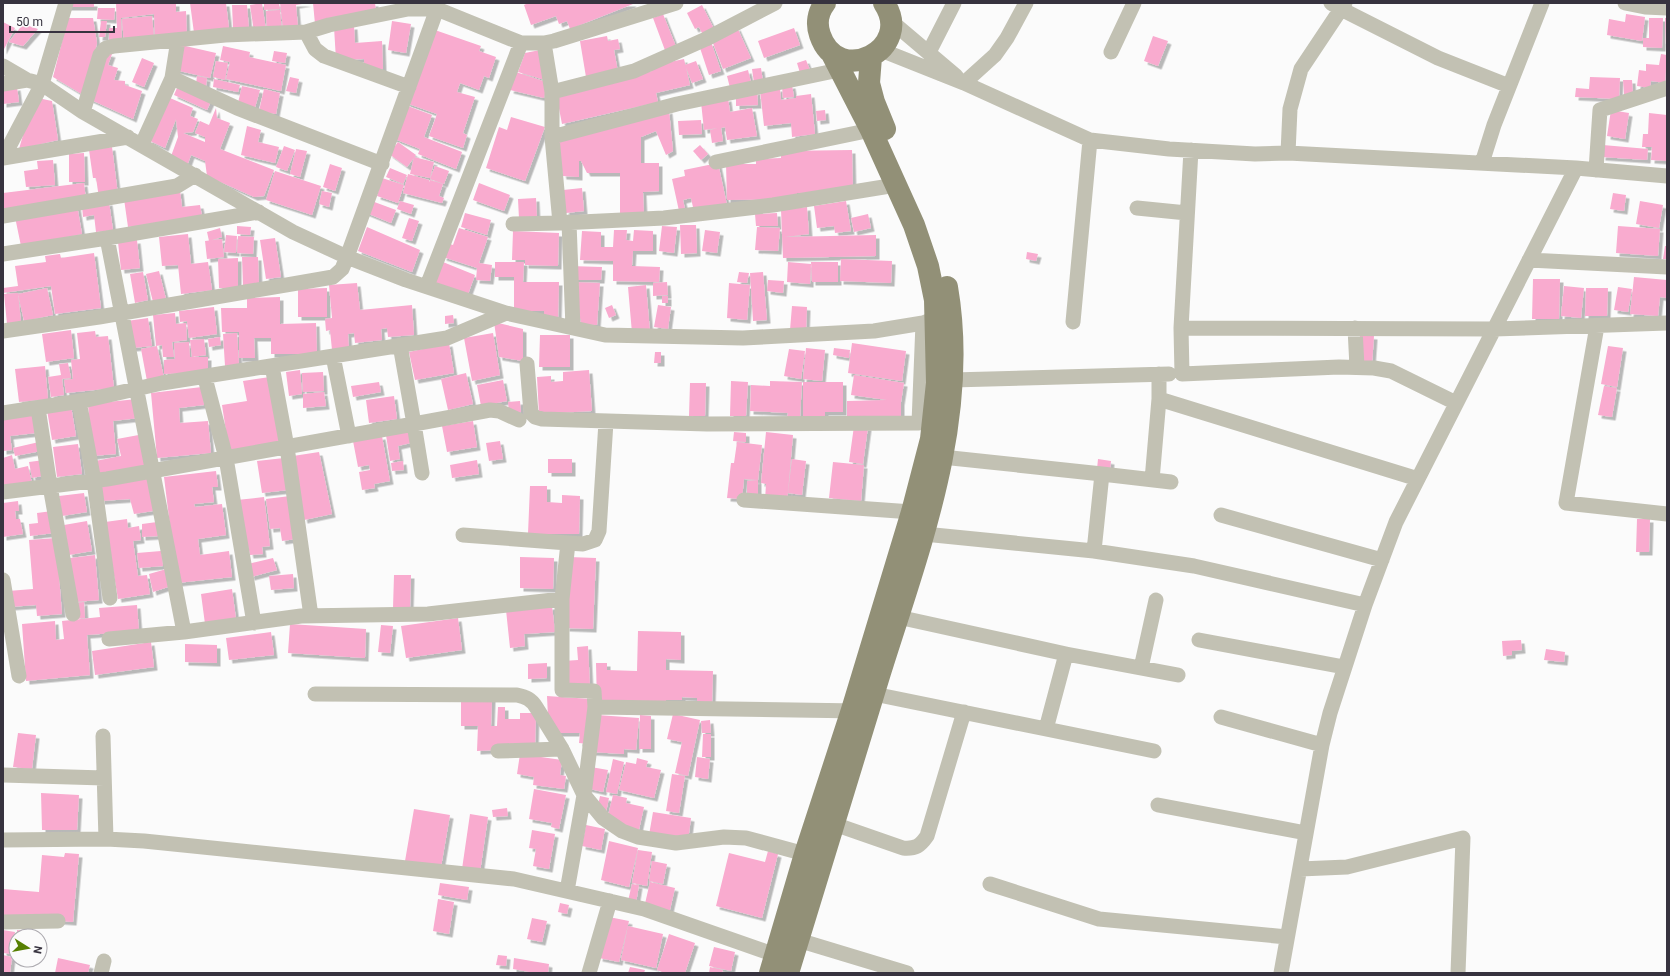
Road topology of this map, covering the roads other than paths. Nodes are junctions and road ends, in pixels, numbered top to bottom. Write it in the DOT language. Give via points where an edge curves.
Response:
graph roads {
  1 [pos="66,3"];
  2 [pos="775,3"];
  3 [pos="807,3"];
  4 [pos="825,3"];
  5 [pos="954,3"];
  6 [pos="1026,3"];
  7 [pos="1134,3"];
  8 [pos="1542,3"];
  9 [pos="1625,3"];
  10 [pos="666,5"];
  11 [pos="1339,5"];
  12 [pos="1667,8"];
  13 [pos="437,10"];
  14 [pos="888,12"];
  15 [pos="306,32"];
  16 [pos="178,40"];
  17 [pos="521,43"];
  18 [pos="544,43"];
  19 [pos="929,52"];
  20 [pos="1111,52"];
  21 [pos="876,53"];
  22 [pos="831,55"];
  23 [pos="3,66"];
  24 [pos="172,78"];
  25 [pos="27,80"];
  26 [pos="964,83"];
  27 [pos="3,84"];
  28 [pos="42,84"];
  29 [pos="1509,86"];
  30 [pos="409,87"];
  31 [pos="1667,88"];
  32 [pos="552,92"];
  33 [pos="83,112"];
  34 [pos="871,130"];
  35 [pos="128,137"];
  36 [pos="552,137"];
  37 [pos="1090,140"];
  38 [pos="142,144"];
  39 [pos="1191,150"];
  40 [pos="1288,153"];
  41 [pos="3,158"];
  42 [pos="716,162"];
  43 [pos="1482,163"];
  44 [pos="382,164"];
  45 [pos="1576,168"];
  46 [pos="1596,170"];
  47 [pos="195,175"];
  48 [pos="1667,176"];
  49 [pos="896,185"];
  50 [pos="1137,208"];
  51 [pos="260,212"];
  52 [pos="1187,213"];
  53 [pos="3,216"];
  54 [pos="565,222"];
  55 [pos="513,224"];
  56 [pos="107,238"];
  57 [pos="3,254"];
  58 [pos="347,257"];
  59 [pos="1529,260"];
  60 [pos="1667,267"];
  61 [pos="427,286"];
  62 [pos="122,312"];
  63 [pos="506,313"];
  64 [pos="936,318"];
  65 [pos="1073,322"];
  66 [pos="1667,323"];
  67 [pos="1597,326"];
  68 [pos="573,328"];
  69 [pos="1181,328"];
  70 [pos="1355,328"];
  71 [pos="1494,328"];
  72 [pos="3,331"];
  73 [pos="400,345"];
  74 [pos="333,356"];
  75 [pos="527,364"];
  76 [pos="272,366"];
  77 [pos="1357,367"];
  78 [pos="1159,374"];
  79 [pos="1182,374"];
  80 [pos="205,378"];
  81 [pos="952,380"];
  82 [pos="138,388"];
  83 [pos="1159,399"];
  84 [pos="79,401"];
  85 [pos="1456,403"];
  86 [pos="38,408"];
  87 [pos="3,413"];
  88 [pos="519,420"];
  89 [pos="606,422"];
  90 [pos="414,424"];
  91 [pos="933,424"];
  92 [pos="349,436"];
  93 [pos="287,447"];
  94 [pos="226,458"];
  95 [pos="942,458"];
  96 [pos="153,471"];
  97 [pos="422,473"];
  98 [pos="1102,474"];
  99 [pos="1418,479"];
  100 [pos="1152,480"];
  101 [pos="94,481"];
  102 [pos="1171,482"];
  103 [pos="50,486"];
  104 [pos="3,492"];
  105 [pos="744,500"];
  106 [pos="912,512"];
  107 [pos="1667,514"];
  108 [pos="1221,515"];
  109 [pos="915,534"];
  110 [pos="462,535"];
  111 [pos="568,543"];
  112 [pos="1094,551"];
  113 [pos="1382,560"];
  114 [pos="3,580"];
  115 [pos="110,598"];
  116 [pos="562,599"];
  117 [pos="1156,600"];
  118 [pos="1365,605"];
  119 [pos="73,614"];
  120 [pos="311,616"];
  121 [pos="898,617"];
  122 [pos="254,623"];
  123 [pos="184,632"];
  124 [pos="109,639"];
  125 [pos="1199,640"];
  126 [pos="1066,654"];
  127 [pos="1344,667"];
  128 [pos="1141,668"];
  129 [pos="1178,675"];
  130 [pos="19,676"];
  131 [pos="315,694"];
  132 [pos="865,705"];
  133 [pos="595,706"];
  134 [pos="964,712"];
  135 [pos="1221,717"];
  136 [pos="1046,729"];
  137 [pos="103,736"];
  138 [pos="1322,745"];
  139 [pos="562,749"];
  140 [pos="498,751"];
  141 [pos="1154,752"];
  142 [pos="3,775"];
  143 [pos="104,778"];
  144 [pos="584,795"];
  145 [pos="1158,805"];
  146 [pos="834,824"];
  147 [pos="1306,833"];
  148 [pos="106,839"];
  149 [pos="3,840"];
  150 [pos="805,854"];
  151 [pos="1300,869"];
  152 [pos="990,884"];
  153 [pos="567,891"];
  154 [pos="610,901"];
  155 [pos="3,922"];
  156 [pos="58,922"];
  157 [pos="1287,937"];
  158 [pos="798,940"];
  159 [pos="781,966"];
  160 [pos="589,973"];
  161 [pos="907,973"];
  162 [pos="1281,973"];
  163 [pos="1458,973"];
  1 -- 28 [label="street"];
  2 -- 32 [label="street" via="706,39 634,71"];
  3 -- 22 [label="main road"];
  4 -- 22 [label="main road" via="818,19 818,31"];
  5 -- 19 [label="street"];
  6 -- 26 [label="street" via="1008,38 995,55"];
  7 -- 20 [label="street"];
  8 -- 29 [label="street"];
  9 -- 12 [label="street"];
  10 -- 18 [label="street"];
  11 -- 29 [label="street" via="1438,58"];
  11 -- 40 [label="street" via="1301,69 1290,109"];
  13 -- 15 [label="street" via="408,9"];
  13 -- 17 [label="street"];
  13 -- 30 [label="street"];
  14 -- 19 [label="street"];
  14 -- 21 [label="main road" via="890,32"];
  15 -- 16 [label="street" via="225,35"];
  15 -- 30 [label="street" via="315,49 324,56"];
  16 -- 24 [label="street"];
  16 -- 33 [label="street" via="106,48 100,55"];
  17 -- 18 [label="street"];
  17 -- 61 [label="street"];
  18 -- 32 [label="street"];
  19 -- 26 [label="street"];
  21 -- 22 [label="main road" via="851,61"];
  21 -- 26 [label="street"];
  21 -- 64 [label="main road" via="869,83 874,102 930,225 943,262"];
  22 -- 34 [label="main road"];
  22 -- 36 [label="street" via="677,104"];
  23 -- 25 [label="street"];
  24 -- 38 [label="street"];
  24 -- 44 [label="street" via="237,108"];
  25 -- 27 [label="street"];
  25 -- 28 [label="street"];
  26 -- 37 [label="street"];
  28 -- 33 [label="street"];
  28 -- 41 [label="street"];
  29 -- 43 [label="street"];
  30 -- 44 [label="street"];
  31 -- 46 [label="street" via="1600,110"];
  32 -- 36 [label="street"];
  33 -- 35 [label="street"];
  34 -- 42 [label="street"];
  34 -- 49 [label="main road"];
  35 -- 38 [label="street"];
  35 -- 41 [label="street"];
  36 -- 54 [label="street"];
  37 -- 39 [label="street"];
  37 -- 65 [label="street"];
  38 -- 47 [label="street"];
  39 -- 40 [label="street" via="1255,154"];
  39 -- 52 [label="street"];
  40 -- 43 [label="street"];
  43 -- 45 [label="street"];
  44 -- 58 [label="street"];
  45 -- 46 [label="street"];
  45 -- 59 [label="street"];
  46 -- 48 [label="street"];
  47 -- 51 [label="street"];
  47 -- 53 [label="street" via="177,186"];
  49 -- 54 [label="street" via="773,206 664,218"];
  49 -- 64 [label="main road" via="914,225 928,266"];
  50 -- 52 [label="street"];
  51 -- 56 [label="street"];
  51 -- 58 [label="street" via="293,232"];
  52 -- 69 [label="street"];
  54 -- 55 [label="street"];
  54 -- 68 [label="street"];
  56 -- 57 [label="street"];
  56 -- 62 [label="street"];
  58 -- 61 [label="street"];
  58 -- 62 [label="street" via="342,269 333,277"];
  59 -- 60 [label="street"];
  59 -- 71 [label="street"];
  61 -- 63 [label="street"];
  62 -- 72 [label="street"];
  62 -- 82 [label="street"];
  63 -- 68 [label="street"];
  63 -- 73 [label="street" via="448,338"];
  64 -- 68 [label="street" via="874,331 743,338 605,335"];
  64 -- 81 [label="main road" via="954,342"];
  64 -- 91 [label="main road" via="937,383"];
  66 -- 67 [label="street"];
  67 -- 71 [label="street"];
  67 -- 107 [label="street" via="1566,503"];
  69 -- 70 [label="street"];
  69 -- 79 [label="street"];
  70 -- 71 [label="street"];
  70 -- 77 [label="street"];
  71 -- 85 [label="street"];
  73 -- 74 [label="street"];
  73 -- 90 [label="street"];
  74 -- 76 [label="street"];
  74 -- 92 [label="street"];
  75 -- 89 [label="street" via="531,413 535,417"];
  76 -- 80 [label="street"];
  76 -- 93 [label="street"];
  77 -- 79 [label="street"];
  77 -- 85 [label="street" via="1390,371"];
  78 -- 79 [label="street"];
  78 -- 81 [label="street"];
  78 -- 83 [label="street"];
  80 -- 82 [label="street"];
  80 -- 94 [label="street"];
  81 -- 91 [label="main road"];
  82 -- 84 [label="street"];
  82 -- 96 [label="street"];
  83 -- 99 [label="street"];
  83 -- 100 [label="street"];
  84 -- 86 [label="street"];
  84 -- 101 [label="street"];
  85 -- 99 [label="street"];
  86 -- 87 [label="street"];
  86 -- 103 [label="street"];
  88 -- 90 [label="street" via="490,410"];
  89 -- 91 [label="street"];
  89 -- 111 [label="street" via="599,531 595,540 583,544"];
  90 -- 92 [label="street"];
  90 -- 97 [label="street"];
  91 -- 95 [label="main road"];
  91 -- 106 [label="main road"];
  92 -- 93 [label="street"];
  93 -- 94 [label="street"];
  93 -- 120 [label="street"];
  94 -- 96 [label="street"];
  94 -- 122 [label="street"];
  95 -- 98 [label="street"];
  95 -- 109 [label="main road"];
  96 -- 101 [label="street"];
  96 -- 123 [label="street"];
  98 -- 100 [label="street"];
  98 -- 112 [label="street"];
  99 -- 113 [label="street" via="1396,522"];
  100 -- 102 [label="street"];
  101 -- 103 [label="street"];
  101 -- 115 [label="street"];
  103 -- 104 [label="street"];
  103 -- 119 [label="street"];
  105 -- 106 [label="street"];
  106 -- 109 [label="main road"];
  108 -- 113 [label="street"];
  109 -- 112 [label="street"];
  109 -- 121 [label="main road"];
  109 -- 132 [label="main road"];
  110 -- 111 [label="street"];
  111 -- 116 [label="street"];
  112 -- 118 [label="street" via="1194,566"];
  113 -- 118 [label="street"];
  114 -- 130 [label="street"];
  116 -- 120 [label="street" via="428,614"];
  116 -- 133 [label="street" via="562,690 594,691"];
  117 -- 128 [label="street"];
  118 -- 127 [label="street"];
  120 -- 122 [label="street"];
  121 -- 126 [label="street"];
  121 -- 132 [label="main road"];
  122 -- 123 [label="street"];
  123 -- 124 [label="street"];
  125 -- 127 [label="street"];
  126 -- 128 [label="street"];
  126 -- 136 [label="street"];
  127 -- 138 [label="street"];
  128 -- 129 [label="street"];
  131 -- 139 [label="street" via="517,695 532,700"];
  132 -- 133 [label="street"];
  132 -- 134 [label="street"];
  132 -- 146 [label="main road"];
  132 -- 150 [label="main road"];
  133 -- 144 [label="street"];
  134 -- 136 [label="street"];
  134 -- 146 [label="street" via="928,836 922,844 914,849 903,848"];
  135 -- 138 [label="street"];
  136 -- 141 [label="street"];
  137 -- 143 [label="street"];
  138 -- 147 [label="street"];
  139 -- 140 [label="street"];
  139 -- 144 [label="street"];
  142 -- 143 [label="street"];
  143 -- 148 [label="street"];
  144 -- 150 [label="street" via="603,818 622,831 638,837 686,843 736,836"];
  144 -- 153 [label="street"];
  145 -- 147 [label="street"];
  146 -- 158 [label="main road"];
  147 -- 151 [label="street"];
  148 -- 149 [label="street"];
  148 -- 153 [label="street" via="470,873 514,879"];
  150 -- 159 [label="main road"];
  151 -- 157 [label="street"];
  151 -- 163 [label="street" via="1347,867 1463,838"];
  152 -- 157 [label="street" via="1099,919"];
  153 -- 154 [label="street"];
  154 -- 159 [label="street" via="644,909"];
  154 -- 160 [label="street"];
  155 -- 156 [label="street"];
  157 -- 162 [label="street"];
  158 -- 159 [label="main road"];
  158 -- 161 [label="street"];
}
